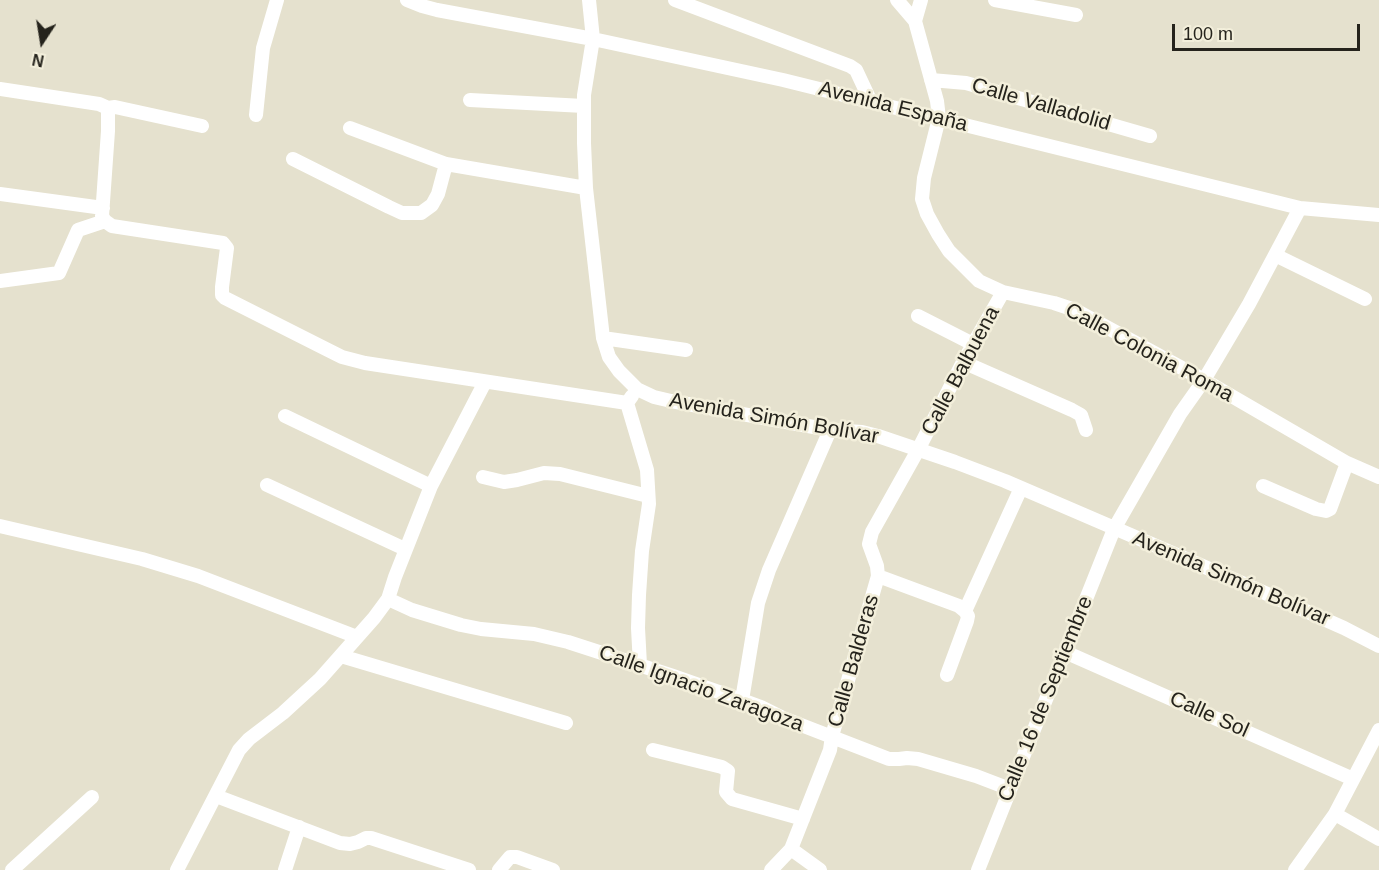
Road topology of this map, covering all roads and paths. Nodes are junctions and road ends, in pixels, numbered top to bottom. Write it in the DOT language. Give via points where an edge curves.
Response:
graph roads {
  1 [pos="276,0"];
  2 [pos="407,0"];
  3 [pos="589,0"];
  4 [pos="675,0"];
  5 [pos="897,0"];
  6 [pos="921,0"];
  7 [pos="995,0"];
  8 [pos="1076,15"];
  9 [pos="915,21"];
  10 [pos="593,39"];
  11 [pos="931,80"];
  12 [pos="0,89"];
  13 [pos="470,100"];
  14 [pos="871,102"];
  15 [pos="584,106"];
  16 [pos="108,108"];
  17 [pos="256,115"];
  18 [pos="939,118"];
  19 [pos="202,126"];
  20 [pos="350,128"];
  21 [pos="1150,136"];
  22 [pos="293,159"];
  23 [pos="446,164"];
  24 [pos="586,188"];
  25 [pos="0,194"];
  26 [pos="1300,208"];
  27 [pos="104,215"];
  28 [pos="1379,215"];
  29 [pos="1275,255"];
  30 [pos="0,281"];
  31 [pos="1003,292"];
  32 [pos="1365,299"];
  33 [pos="918,316"];
  34 [pos="603,338"];
  35 [pos="973,344"];
  36 [pos="686,350"];
  37 [pos="963,362"];
  38 [pos="1204,380"];
  39 [pos="485,382"];
  40 [pos="637,389"];
  41 [pos="627,403"];
  42 [pos="285,416"];
  43 [pos="830,430"];
  44 [pos="1086,430"];
  45 [pos="918,450"];
  46 [pos="1347,463"];
  47 [pos="483,477"];
  48 [pos="1379,477"];
  49 [pos="267,485"];
  50 [pos="431,486"];
  51 [pos="1263,486"];
  52 [pos="1021,488"];
  53 [pos="648,496"];
  54 [pos="0,526"];
  55 [pos="1114,529"];
  56 [pos="405,549"];
  57 [pos="878,576"];
  58 [pos="388,599"];
  59 [pos="965,611"];
  60 [pos="357,637"];
  61 [pos="1379,646"];
  62 [pos="1065,652"];
  63 [pos="341,656"];
  64 [pos="640,665"];
  65 [pos="947,675"];
  66 [pos="742,700"];
  67 [pos="566,723"];
  68 [pos="1379,730"];
  69 [pos="832,736"];
  70 [pos="653,750"];
  71 [pos="1353,778"];
  72 [pos="1010,789"];
  73 [pos="216,796"];
  74 [pos="92,797"];
  75 [pos="1335,814"];
  76 [pos="803,819"];
  77 [pos="299,827"];
  78 [pos="1379,839"];
  79 [pos="791,849"];
  80 [pos="12,870"];
  81 [pos="177,870"];
  82 [pos="285,870"];
  83 [pos="469,870"];
  84 [pos="499,870"];
  85 [pos="553,870"];
  86 [pos="771,870"];
  87 [pos="820,870"];
  88 [pos="978,870"];
  89 [pos="1295,870"];
  1 -- 17 [label="street" via="262,48"];
  2 -- 10 [label="street, Avenida España" via="437,10"];
  3 -- 10 [label="street, Avenida Simón Bolívar"];
  4 -- 14 [label="street" via="850,66 856,70"];
  5 -- 9 [label="street"];
  6 -- 9 [label="street"];
  7 -- 8 [label="street"];
  9 -- 11 [label="street"];
  10 -- 14 [label="street, Avenida España"];
  10 -- 15 [label="street, Avenida Simón Bolívar"];
  11 -- 18 [label="street"];
  11 -- 21 [label="street, Calle Valladolid" via="966,83"];
  12 -- 16 [label="street"];
  13 -- 15 [label="street"];
  14 -- 18 [label="street, Avenida España"];
  15 -- 24 [label="street, Avenida Simón Bolívar"];
  16 -- 19 [label="street"];
  16 -- 27 [label="street"];
  18 -- 26 [label="street, Avenida España"];
  18 -- 31 [label="street, Calle Colonia Roma" via="924,178 922,200 927,214 949,251 979,281"];
  20 -- 23 [label="street"];
  22 -- 23 [label="street" via="402,213 421,213 432,205"];
  23 -- 24 [label="street"];
  24 -- 34 [label="street, Avenida Simón Bolívar"];
  25 -- 27 [label="street"];
  26 -- 28 [label="street, Avenida España"];
  26 -- 29 [label="street, Calle 16 de Septiembre"];
  27 -- 30 [label="street" via="78,230 59,273"];
  27 -- 39 [label="street" via="112,226 223,243 227,248 222,287 225,298 342,357"];
  29 -- 32 [label="street"];
  29 -- 38 [label="street, Calle 16 de Septiembre"];
  31 -- 35 [label="street, Calle Balbuena"];
  31 -- 38 [label="street, Calle Colonia Roma" via="1075,310"];
  33 -- 35 [label="street"];
  34 -- 36 [label="street"];
  34 -- 40 [label="street, Avenida Simón Bolívar" via="609,357"];
  35 -- 37 [label="street, Calle Balbuena"];
  37 -- 44 [label="street" via="1072,410 1081,415"];
  37 -- 45 [label="street, Calle Balbuena"];
  38 -- 46 [label="street, Calle Colonia Roma"];
  38 -- 55 [label="street, Calle 16 de Septiembre"];
  39 -- 41 [label="street"];
  39 -- 50 [label="street"];
  40 -- 41 [label="street"];
  40 -- 43 [label="street, Avenida Simón Bolívar" via="671,401"];
  41 -- 53 [label="street" via="647,470"];
  42 -- 50 [label="street"];
  43 -- 45 [label="street, Avenida Simón Bolívar" via="862,432"];
  43 -- 66 [label="street" via="758,603"];
  45 -- 52 [label="street, Avenida Simón Bolívar"];
  45 -- 57 [label="street, Calle Balderas" via="872,532 869,544"];
  46 -- 48 [label="street, Calle Colonia Roma"];
  46 -- 51 [label="street" via="1326,511"];
  47 -- 53 [label="street" via="504,482 544,473 560,474"];
  49 -- 56 [label="street"];
  50 -- 56 [label="street"];
  52 -- 55 [label="street, Avenida Simón Bolívar"];
  52 -- 59 [label="street"];
  53 -- 64 [label="street" via="639,595"];
  54 -- 60 [label="street" via="198,576"];
  55 -- 61 [label="street, Avenida Simón Bolívar"];
  55 -- 62 [label="street, Calle 16 de Septiembre"];
  56 -- 58 [label="street"];
  57 -- 59 [label="street"];
  57 -- 69 [label="street, Calle Balderas"];
  58 -- 60 [label="street"];
  58 -- 64 [label="street, Calle Ignacio Zaragoza" via="462,625 534,634"];
  59 -- 65 [label="street" via="967,621"];
  60 -- 63 [label="street"];
  62 -- 71 [label="street, Calle Sol"];
  62 -- 72 [label="street, Calle 16 de Septiembre"];
  63 -- 67 [label="street"];
  63 -- 73 [label="street" via="283,713 249,739"];
  64 -- 66 [label="street, Calle Ignacio Zaragoza"];
  66 -- 69 [label="street, Calle Ignacio Zaragoza"];
  68 -- 71 [label="street"];
  69 -- 72 [label="street, Calle Ignacio Zaragoza" via="889,759 918,759"];
  69 -- 76 [label="street, Calle Balderas"];
  70 -- 76 [label="street" via="722,767 728,771 726,792 732,799"];
  71 -- 75 [label="street"];
  72 -- 88 [label="street, Calle 16 de Septiembre"];
  73 -- 77 [label="street"];
  73 -- 81 [label="street"];
  74 -- 80 [label="street"];
  75 -- 78 [label="street"];
  75 -- 89 [label="street"];
  76 -- 79 [label="street, Calle Balderas"];
  77 -- 82 [label="street"];
  77 -- 83 [label="street" via="339,843 371,838"];
  79 -- 86 [label="street, Calle Balderas"];
  79 -- 87 [label="street"];
  84 -- 85 [label="street" via="510,857 517,857"];
}
